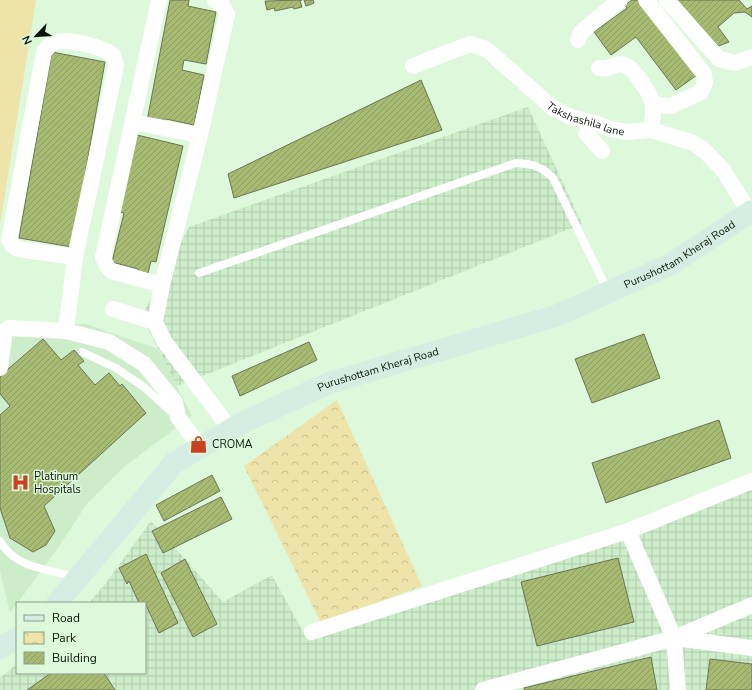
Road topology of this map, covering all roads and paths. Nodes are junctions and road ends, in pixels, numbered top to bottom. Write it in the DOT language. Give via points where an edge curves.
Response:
graph roads {
  1 [pos="159,0"];
  2 [pos="215,0"];
  3 [pos="620,0"];
  4 [pos="646,0"];
  5 [pos="667,0"];
  6 [pos="578,40"];
  7 [pos="752,57"];
  8 [pos="413,66"];
  9 [pos="599,68"];
  10 [pos="653,105"];
  11 [pos="133,122"];
  12 [pos="610,129"];
  13 [pos="652,130"];
  14 [pos="200,135"];
  15 [pos="594,142"];
  16 [pos="751,212"];
  17 [pos="75,257"];
  18 [pos="199,273"];
  19 [pos="162,285"];
  20 [pos="609,292"];
  21 [pos="113,309"];
  22 [pos="155,322"];
  23 [pos="66,331"];
  24 [pos="82,352"];
  25 [pos="0,368"];
  26 [pos="178,417"];
  27 [pos="231,430"];
  28 [pos="200,447"];
  29 [pos="752,481"];
  30 [pos="628,531"];
  31 [pos="0,541"];
  32 [pos="79,578"];
  33 [pos="58,602"];
  34 [pos="752,606"];
  35 [pos="312,632"];
  36 [pos="674,638"];
  37 [pos="16,639"];
  38 [pos="0,648"];
  39 [pos="752,648"];
  40 [pos="483,690"];
  41 [pos="678,690"];
  1 -- 11 [label="street"];
  2 -- 14 [label="street" via="223,6 227,14"];
  3 -- 6 [label="street" via="581,32"];
  4 -- 10 [label="street" via="704,74 706,83 701,92 670,106"];
  5 -- 7 [label="street" via="719,59 735,63"];
  8 -- 12 [label="street, Takshashila lane" via="470,44 477,45 486,49 553,108 571,117"];
  9 -- 10 [label="street" via="604,70 625,64 635,73"];
  10 -- 13 [label="street"];
  11 -- 14 [label="street"];
  11 -- 19 [label="street" via="103,257 111,271"];
  12 -- 13 [label="street, Takshashila lane" via="627,132"];
  12 -- 15 [label="street"];
  13 -- 16 [label="street, Takshashila lane" via="694,143 706,152 724,170"];
  14 -- 19 [label="street"];
  16 -- 20 [label="street, Purushottam Kheraj Road" via="671,264"];
  17 -- 17 [label="street" via="116,66 113,54 104,48 61,40 51,44 44,52 10,240 18,249"];
  17 -- 23 [label="street"];
  18 -- 20 [label="lane" via="516,163 533,164 543,168 553,178"];
  19 -- 22 [label="street"];
  20 -- 27 [label="street, Purushottam Kheraj Road" via="556,316 329,383"];
  21 -- 22 [label="street"];
  22 -- 27 [label="street" via="164,341"];
  23 -- 25 [label="street" via="9,328 6,330"];
  23 -- 26 [label="street" via="109,342 144,364 175,402"];
  24 -- 26 [label="lane" via="128,376"];
  26 -- 28 [label="street"];
  27 -- 28 [label="street, Purushottam Kheraj Road"];
  28 -- 32 [label="street, Purushottam Kheraj Road" via="174,463"];
  29 -- 30 [label="street"];
  30 -- 35 [label="street"];
  30 -- 36 [label="street"];
  31 -- 32 [label="lane" via="25,564"];
  32 -- 33 [label="street, Purushottam Kheraj Road"];
  34 -- 36 [label="street"];
  36 -- 39 [label="street"];
  36 -- 40 [label="street"];
  36 -- 41 [label="street"];
  37 -- 38 [label="street"];
}
